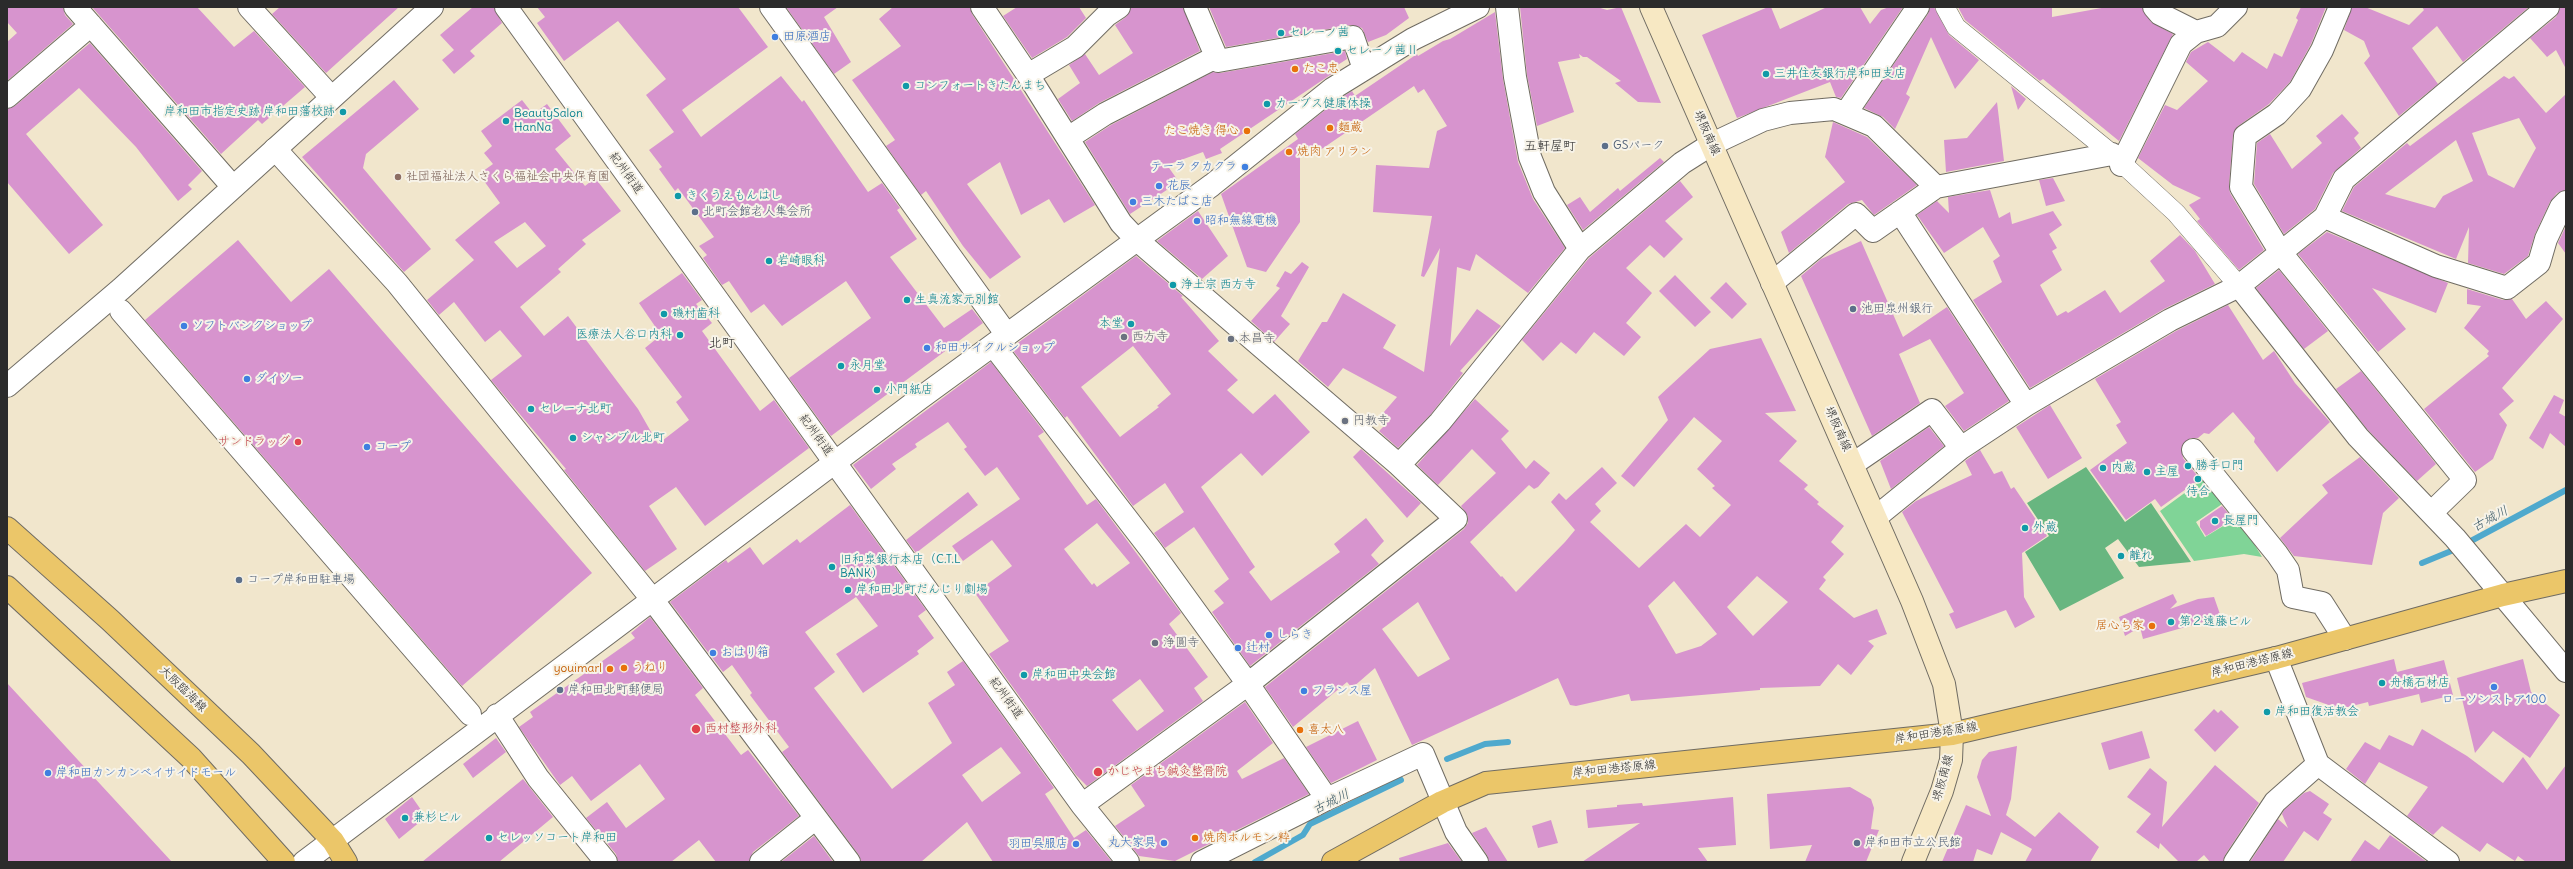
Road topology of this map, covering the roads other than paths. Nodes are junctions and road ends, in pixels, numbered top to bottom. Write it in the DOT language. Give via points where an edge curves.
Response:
graph roads {
  1 [pos="75,7"];
  2 [pos="249,7"];
  3 [pos="432,7"];
  4 [pos="506,7"];
  5 [pos="771,7"];
  6 [pos="982,7"];
  7 [pos="1119,7"];
  8 [pos="1195,7"];
  9 [pos="1478,7"];
  10 [pos="1507,7"];
  11 [pos="1651,7"];
  12 [pos="1918,7"];
  13 [pos="1944,7"];
  14 [pos="2154,7"];
  15 [pos="2236,7"];
  16 [pos="2340,7"];
  17 [pos="2548,7"];
  18 [pos="90,25"];
  19 [pos="2196,32"];
  20 [pos="1216,57"];
  21 [pos="1364,69"];
  22 [pos="1028,75"];
  23 [pos="7,97"];
  24 [pos="331,97"];
  25 [pos="1846,113"];
  26 [pos="1068,138"];
  27 [pos="1712,144"];
  28 [pos="275,149"];
  29 [pos="2117,160"];
  30 [pos="234,187"];
  31 [pos="1936,188"];
  32 [pos="2566,202"];
  33 [pos="1900,212"];
  34 [pos="2325,217"];
  35 [pos="1137,240"];
  36 [pos="1580,248"];
  37 [pos="2281,253"];
  38 [pos="1772,283"];
  39 [pos="2238,286"];
  40 [pos="121,311"];
  41 [pos="1000,340"];
  42 [pos="7,386"];
  43 [pos="2026,406"];
  44 [pos="1962,448"];
  45 [pos="2193,450"];
  46 [pos="835,462"];
  47 [pos="1853,464"];
  48 [pos="1399,465"];
  49 [pos="2432,512"];
  50 [pos="1876,517"];
  51 [pos="7,528"];
  52 [pos="2566,581"];
  53 [pos="7,587"];
  54 [pos="2503,595"];
  55 [pos="652,599"];
  56 [pos="2345,639"];
  57 [pos="2276,658"];
  58 [pos="2566,671"];
  59 [pos="1248,684"];
  60 [pos="470,714"];
  61 [pos="497,715"];
  62 [pos="1952,734"];
  63 [pos="2318,764"];
  64 [pos="1327,799"];
  65 [pos="1442,802"];
  66 [pos="1082,805"];
  67 [pos="816,818"];
  68 [pos="333,841"];
  69 [pos="284,862"];
  70 [pos="304,862"];
  71 [pos="346,862"];
  72 [pos="357,862"];
  73 [pos="606,862"];
  74 [pos="761,862"];
  75 [pos="849,862"];
  76 [pos="1128,862"];
  77 [pos="1202,862"];
  78 [pos="1333,862"];
  79 [pos="1477,862"];
  80 [pos="1912,862"];
  81 [pos="2235,862"];
  82 [pos="2448,862"];
  1 -- 18 [label="street"];
  2 -- 24 [label="street"];
  3 -- 24 [label="street"];
  4 -- 46 [label="street, 紀州街道"];
  5 -- 41 [label="street"];
  6 -- 22 [label="street"];
  7 -- 22 [label="street" via="1107,15 1075,48"];
  8 -- 20 [label="street"];
  9 -- 21 [label="street" via="1413,39"];
  10 -- 36 [label="street" via="1515,77 1530,157 1544,192"];
  11 -- 27 [label="main road, 堺阪南線"];
  12 -- 25 [label="street"];
  13 -- 29 [label="street" via="1956,27"];
  14 -- 19 [label="street" via="2160,14"];
  15 -- 19 [label="street" via="2217,26"];
  16 -- 37 [label="street" via="2322,50 2300,88 2277,114 2245,136 2242,187"];
  17 -- 34 [label="street" via="2344,179"];
  18 -- 23 [label="street"];
  18 -- 30 [label="street"];
  19 -- 29 [label="street" via="2181,44"];
  20 -- 21 [label="street" via="1218,61 1353,37"];
  20 -- 26 [label="street" via="1105,114"];
  21 -- 35 [label="street" via="1332,89 1212,185"];
  22 -- 26 [label="street"];
  24 -- 28 [label="street"];
  25 -- 27 [label="street" via="1834,109 1790,113 1763,120"];
  25 -- 31 [label="street" via="1874,126"];
  26 -- 35 [label="street" via="1122,223"];
  27 -- 36 [label="street" via="1682,163"];
  27 -- 38 [label="main road, 堺阪南線"];
  28 -- 30 [label="street"];
  28 -- 55 [label="street" via="397,283"];
  29 -- 31 [label="street"];
  29 -- 39 [label="street" via="2176,213"];
  30 -- 42 [label="street" via="120,290"];
  31 -- 33 [label="street"];
  32 -- 34 [label="street" via="2561,207 2546,239 2539,263 2507,288 2436,266"];
  33 -- 38 [label="street" via="1874,231 1856,214"];
  33 -- 43 [label="street"];
  34 -- 37 [label="street"];
  35 -- 41 [label="street"];
  35 -- 48 [label="street"];
  36 -- 48 [label="street" via="1440,422"];
  37 -- 39 [label="street"];
  37 -- 49 [label="street" via="2465,480"];
  38 -- 47 [label="main road, 堺阪南線"];
  39 -- 43 [label="street" via="2170,320"];
  39 -- 49 [label="street" via="2358,437"];
  40 -- 60 [label="street"];
  41 -- 46 [label="street"];
  41 -- 59 [label="street"];
  43 -- 44 [label="street"];
  44 -- 47 [label="street" via="1932,410"];
  44 -- 50 [label="street"];
  45 -- 56 [label="street" via="2282,562 2293,597 2322,603"];
  46 -- 55 [label="street"];
  46 -- 66 [label="street, 紀州街道"];
  47 -- 50 [label="main road, 堺阪南線"];
  48 -- 59 [label="street" via="1456,519"];
  49 -- 54 [label="street"];
  50 -- 62 [label="main road, 堺阪南線" via="1944,684"];
  51 -- 68 [label="main road, 大阪臨海線" via="110,620 246,749"];
  52 -- 54 [label="main road, 岸和田港塔原線"];
  53 -- 69 [label="main road" via="191,758"];
  54 -- 56 [label="main road, 岸和田港塔原線"];
  54 -- 58 [label="street"];
  55 -- 61 [label="street"];
  55 -- 67 [label="street"];
  56 -- 57 [label="main road, 岸和田港塔原線"];
  57 -- 62 [label="main road, 岸和田港塔原線"];
  57 -- 63 [label="street"];
  59 -- 64 [label="street"];
  59 -- 66 [label="street"];
  61 -- 68 [label="street"];
  61 -- 73 [label="street" via="538,778"];
  62 -- 65 [label="main road, 岸和田港塔原線" via="1486,783"];
  62 -- 80 [label="main road, 堺阪南線" via="1951,760 1942,791"];
  63 -- 81 [label="street" via="2275,802"];
  63 -- 82 [label="street"];
  64 -- 65 [label="street" via="1423,754"];
  64 -- 77 [label="street"];
  65 -- 78 [label="main road, 岸和田港塔原線"];
  65 -- 79 [label="street" via="1456,832"];
  66 -- 76 [label="street, 紀州街道"];
  67 -- 74 [label="street"];
  67 -- 75 [label="street"];
  68 -- 70 [label="street"];
  68 -- 71 [label="main road, 大阪臨海線"];
  68 -- 72 [label="street"];
}
